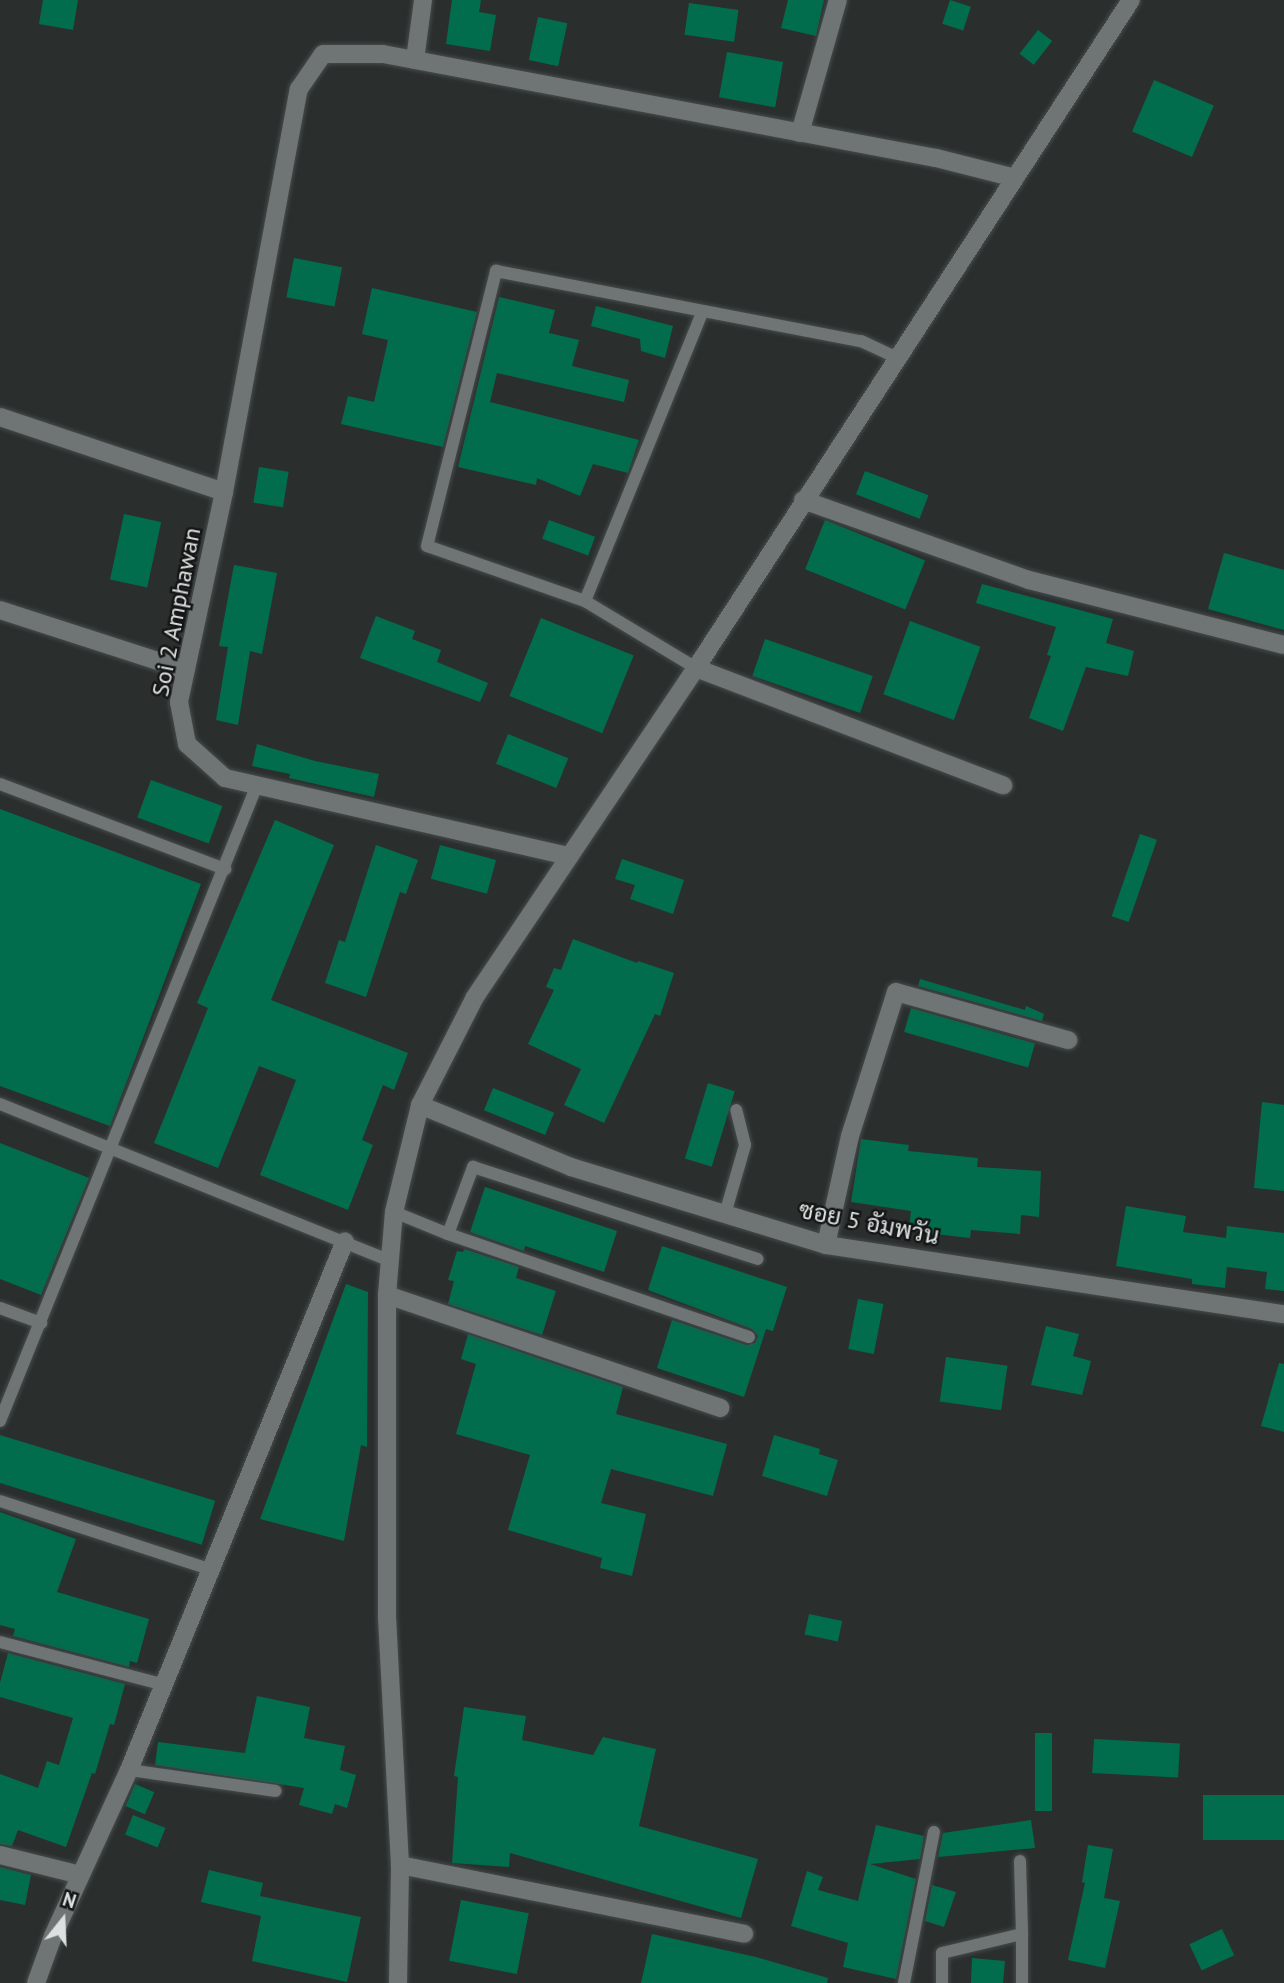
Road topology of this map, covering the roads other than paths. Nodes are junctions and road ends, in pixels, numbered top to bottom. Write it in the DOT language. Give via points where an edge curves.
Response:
graph roads {
  1 [pos="423,0"];
  2 [pos="838,0"];
  3 [pos="1131,0"];
  4 [pos="415,60"];
  5 [pos="800,133"];
  6 [pos="1015,178"];
  7 [pos="703,311"];
  8 [pos="897,358"];
  9 [pos="0,417"];
  10 [pos="224,492"];
  11 [pos="803,500"];
  12 [pos="585,601"];
  13 [pos="0,610"];
  14 [pos="1284,645"];
  15 [pos="696,668"];
  16 [pos="186,670"];
  17 [pos="0,784"];
  18 [pos="257,785"];
  19 [pos="1003,785"];
  20 [pos="569,856"];
  21 [pos="225,869"];
  22 [pos="1068,1040"];
  23 [pos="0,1104"];
  24 [pos="420,1105"];
  25 [pos="736,1110"];
  26 [pos="111,1149"];
  27 [pos="394,1212"];
  28 [pos="725,1214"];
  29 [pos="448,1234"];
  30 [pos="345,1241"];
  31 [pos="826,1245"];
  32 [pos="757,1259"];
  33 [pos="390,1261"];
  34 [pos="387,1295"];
  35 [pos="0,1308"];
  36 [pos="1284,1314"];
  37 [pos="41,1323"];
  38 [pos="749,1337"];
  39 [pos="720,1408"];
  40 [pos="0,1421"];
  41 [pos="0,1501"];
  42 [pos="209,1569"];
  43 [pos="0,1642"];
  44 [pos="161,1684"];
  45 [pos="129,1770"];
  46 [pos="276,1791"];
  47 [pos="934,1832"];
  48 [pos="0,1855"];
  49 [pos="1020,1861"];
  50 [pos="400,1865"];
  51 [pos="80,1875"];
  52 [pos="744,1934"];
  53 [pos="1022,1934"];
  54 [pos="36,1983"];
  55 [pos="398,1983"];
  56 [pos="904,1983"];
  57 [pos="942,1983"];
  58 [pos="1022,1983"];
  1 -- 4 [label="street"];
  2 -- 5 [label="street"];
  3 -- 6 [label="street"];
  4 -- 5 [label="street"];
  4 -- 10 [label="street, Soi 2 Amphawan" via="383,54 323,54 299,89"];
  5 -- 6 [label="street"];
  6 -- 8 [label="street"];
  7 -- 8 [label="lane" via="861,341"];
  7 -- 12 [label="lane"];
  7 -- 12 [label="lane" via="496,271 427,546"];
  8 -- 11 [label="street"];
  9 -- 10 [label="street"];
  10 -- 16 [label="street, Soi 2 Amphawan"];
  11 -- 14 [label="street" via="1029,580"];
  11 -- 15 [label="street"];
  12 -- 15 [label="lane"];
  13 -- 16 [label="street"];
  15 -- 19 [label="street"];
  15 -- 20 [label="street"];
  16 -- 18 [label="street, Soi 2 Amphawan" via="179,702 187,744 225,778"];
  17 -- 21 [label="lane"];
  18 -- 20 [label="street, Soi 2 Amphawan"];
  18 -- 21 [label="lane"];
  20 -- 24 [label="street" via="475,997"];
  21 -- 26 [label="lane"];
  22 -- 31 [label="street" via="896,992 850,1136"];
  23 -- 26 [label="lane"];
  24 -- 27 [label="street"];
  24 -- 28 [label="street, ซอย 5 อัมพวัน" via="571,1167"];
  25 -- 28 [label="lane" via="745,1145"];
  26 -- 30 [label="lane"];
  26 -- 37 [label="lane"];
  27 -- 29 [label="lane"];
  27 -- 33 [label="street"];
  28 -- 31 [label="street, ซอย 5 อัมพวัน"];
  29 -- 32 [label="lane" via="473,1167"];
  29 -- 38 [label="lane"];
  30 -- 33 [label="lane"];
  30 -- 42 [label="street"];
  31 -- 36 [label="street, ซอย 5 อัมพวัน"];
  33 -- 34 [label="street"];
  34 -- 39 [label="street"];
  34 -- 50 [label="street" via="387,1617"];
  35 -- 37 [label="lane"];
  37 -- 40 [label="lane"];
  41 -- 42 [label="lane"];
  42 -- 44 [label="street"];
  43 -- 44 [label="lane"];
  44 -- 45 [label="street"];
  45 -- 46 [label="lane"];
  45 -- 51 [label="street"];
  47 -- 56 [label="lane"];
  48 -- 51 [label="street"];
  49 -- 53 [label="lane"];
  50 -- 52 [label="street"];
  50 -- 55 [label="street"];
  51 -- 54 [label="street"];
  53 -- 57 [label="lane" via="942,1954"];
  53 -- 58 [label="lane"];
}
